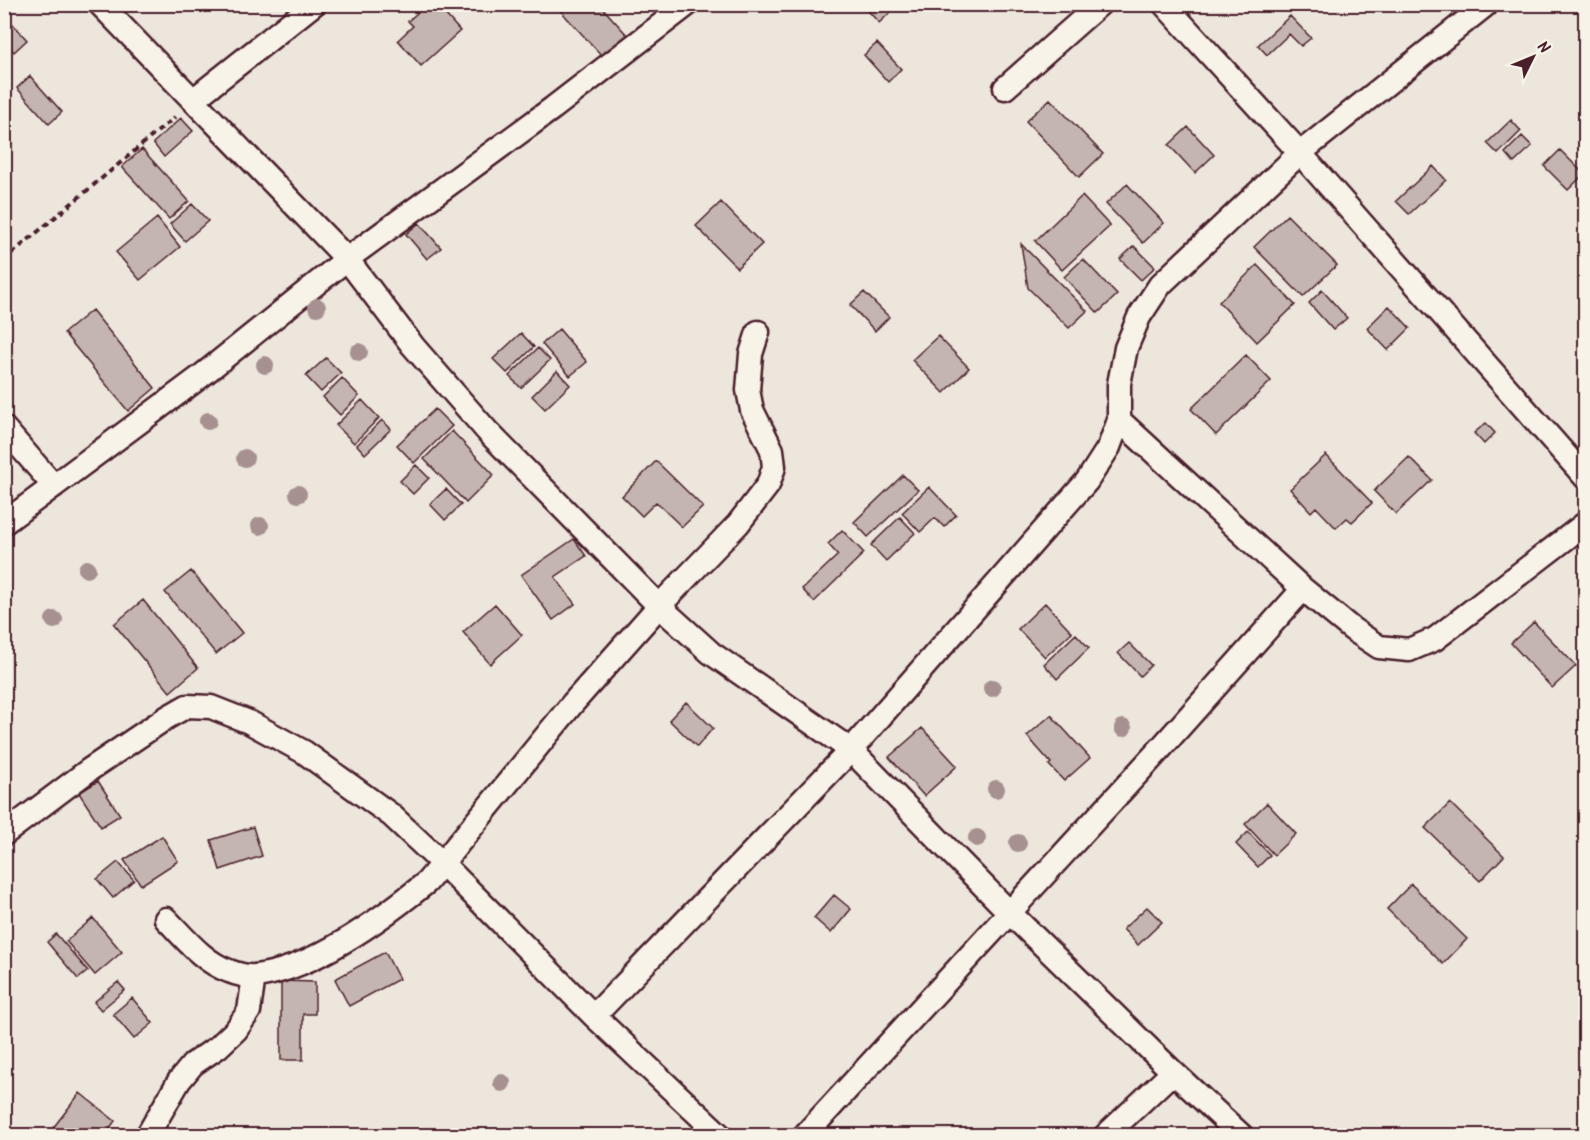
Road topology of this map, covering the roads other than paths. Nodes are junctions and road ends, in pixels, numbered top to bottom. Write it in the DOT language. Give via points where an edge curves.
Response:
graph roads {
  1 [pos="100,4"];
  2 [pos="314,4"];
  3 [pos="1100,4"];
  4 [pos="1164,4"];
  5 [pos="1487,4"];
  6 [pos="682,6"];
  7 [pos="1005,88"];
  8 [pos="193,100"];
  9 [pos="1300,153"];
  10 [pos="347,258"];
  11 [pos="758,332"];
  12 [pos="1119,420"];
  13 [pos="4,428"];
  14 [pos="1586,478"];
  15 [pos="54,486"];
  16 [pos="4,523"];
  17 [pos="1586,523"];
  18 [pos="1303,589"];
  19 [pos="659,606"];
  20 [pos="851,750"];
  21 [pos="4,834"];
  22 [pos="443,864"];
  23 [pos="1010,913"];
  24 [pos="166,919"];
  25 [pos="254,976"];
  26 [pos="594,1016"];
  27 [pos="1173,1072"];
  28 [pos="147,1136"];
  29 [pos="721,1136"];
  30 [pos="804,1136"];
  31 [pos="1105,1136"];
  32 [pos="1242,1136"];
  1 -- 8 [label="street"];
  2 -- 8 [label="street"];
  3 -- 7 [label="street"];
  4 -- 9 [label="street"];
  5 -- 9 [label="street"];
  6 -- 10 [label="street" via="553,108"];
  8 -- 10 [label="street"];
  9 -- 12 [label="street" via="1160,285 1139,317 1126,348 1119,384"];
  9 -- 14 [label="street"];
  10 -- 15 [label="street" via="200,377"];
  10 -- 19 [label="street" via="413,346 489,432"];
  11 -- 19 [label="street" via="751,354 748,390 752,410 772,450 774,467 768,485 738,524"];
  12 -- 18 [label="street"];
  12 -- 20 [label="street" via="1109,447 1088,481"];
  13 -- 15 [label="street"];
  15 -- 16 [label="street"];
  17 -- 18 [label="street" via="1463,619 1435,639 1409,650 1379,647"];
  18 -- 23 [label="street"];
  19 -- 20 [label="street" via="711,653"];
  19 -- 22 [label="street" via="573,703"];
  20 -- 23 [label="street"];
  20 -- 26 [label="street"];
  21 -- 22 [label="street" via="166,718 187,706 211,707 249,722 304,752 391,815"];
  22 -- 25 [label="street" via="399,905 362,929 289,969"];
  22 -- 26 [label="street"];
  23 -- 27 [label="street"];
  23 -- 30 [label="street"];
  24 -- 25 [label="street" via="205,958 229,971"];
  25 -- 28 [label="street" via="249,1011 236,1030 193,1064 178,1082"];
  26 -- 29 [label="street"];
  27 -- 31 [label="street"];
  27 -- 32 [label="street"];
}
